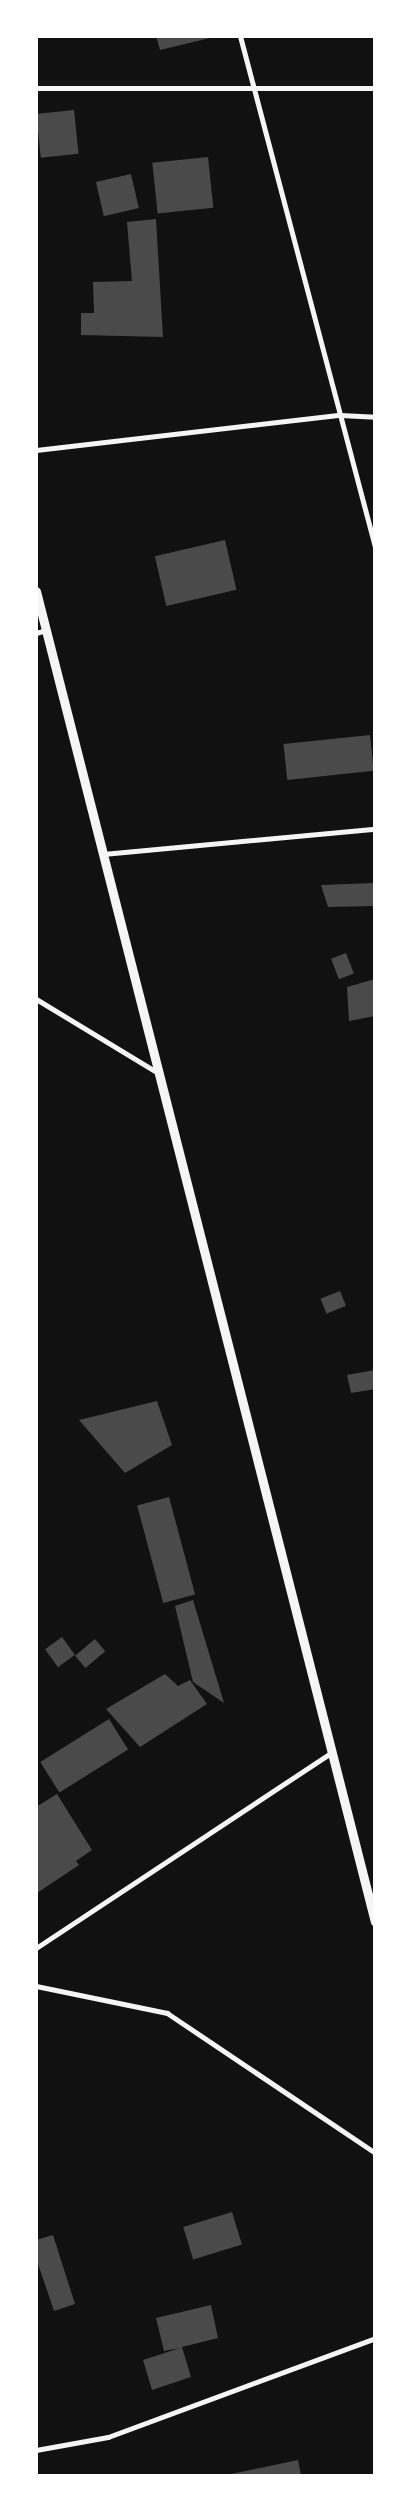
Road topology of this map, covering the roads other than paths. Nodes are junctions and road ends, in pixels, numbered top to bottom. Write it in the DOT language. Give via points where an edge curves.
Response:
graph roads {
  1 [pos="240,36"];
  2 [pos="253,86"];
  3 [pos="36,88"];
  4 [pos="375,88"];
  5 [pos="340,415"];
  6 [pos="375,417"];
  7 [pos="36,450"];
  8 [pos="375,547"];
  9 [pos="36,591"];
  10 [pos="46,630"];
  11 [pos="36,633"];
  12 [pos="375,829"];
  13 [pos="103,854"];
  14 [pos="36,999"];
  15 [pos="159,1074"];
  16 [pos="332,1752"];
  17 [pos="375,1922"];
  18 [pos="36,1948"];
  19 [pos="36,1986"];
  20 [pos="375,2153"];
  21 [pos="375,2338"];
  22 [pos="36,2450"];
  1 -- 2 [label="street"];
  2 -- 3 [label="street"];
  2 -- 4 [label="street"];
  2 -- 5 [label="street"];
  5 -- 6 [label="street"];
  5 -- 7 [label="street"];
  5 -- 8 [label="street"];
  9 -- 10 [label="street"];
  10 -- 11 [label="street"];
  10 -- 13 [label="street"];
  12 -- 13 [label="street"];
  13 -- 15 [label="street"];
  14 -- 15 [label="street"];
  15 -- 16 [label="street"];
  16 -- 17 [label="street"];
  16 -- 18 [label="street"];
  19 -- 20 [label="street" via="167,2012"];
  21 -- 22 [label="street" via="108,2437"];
}
